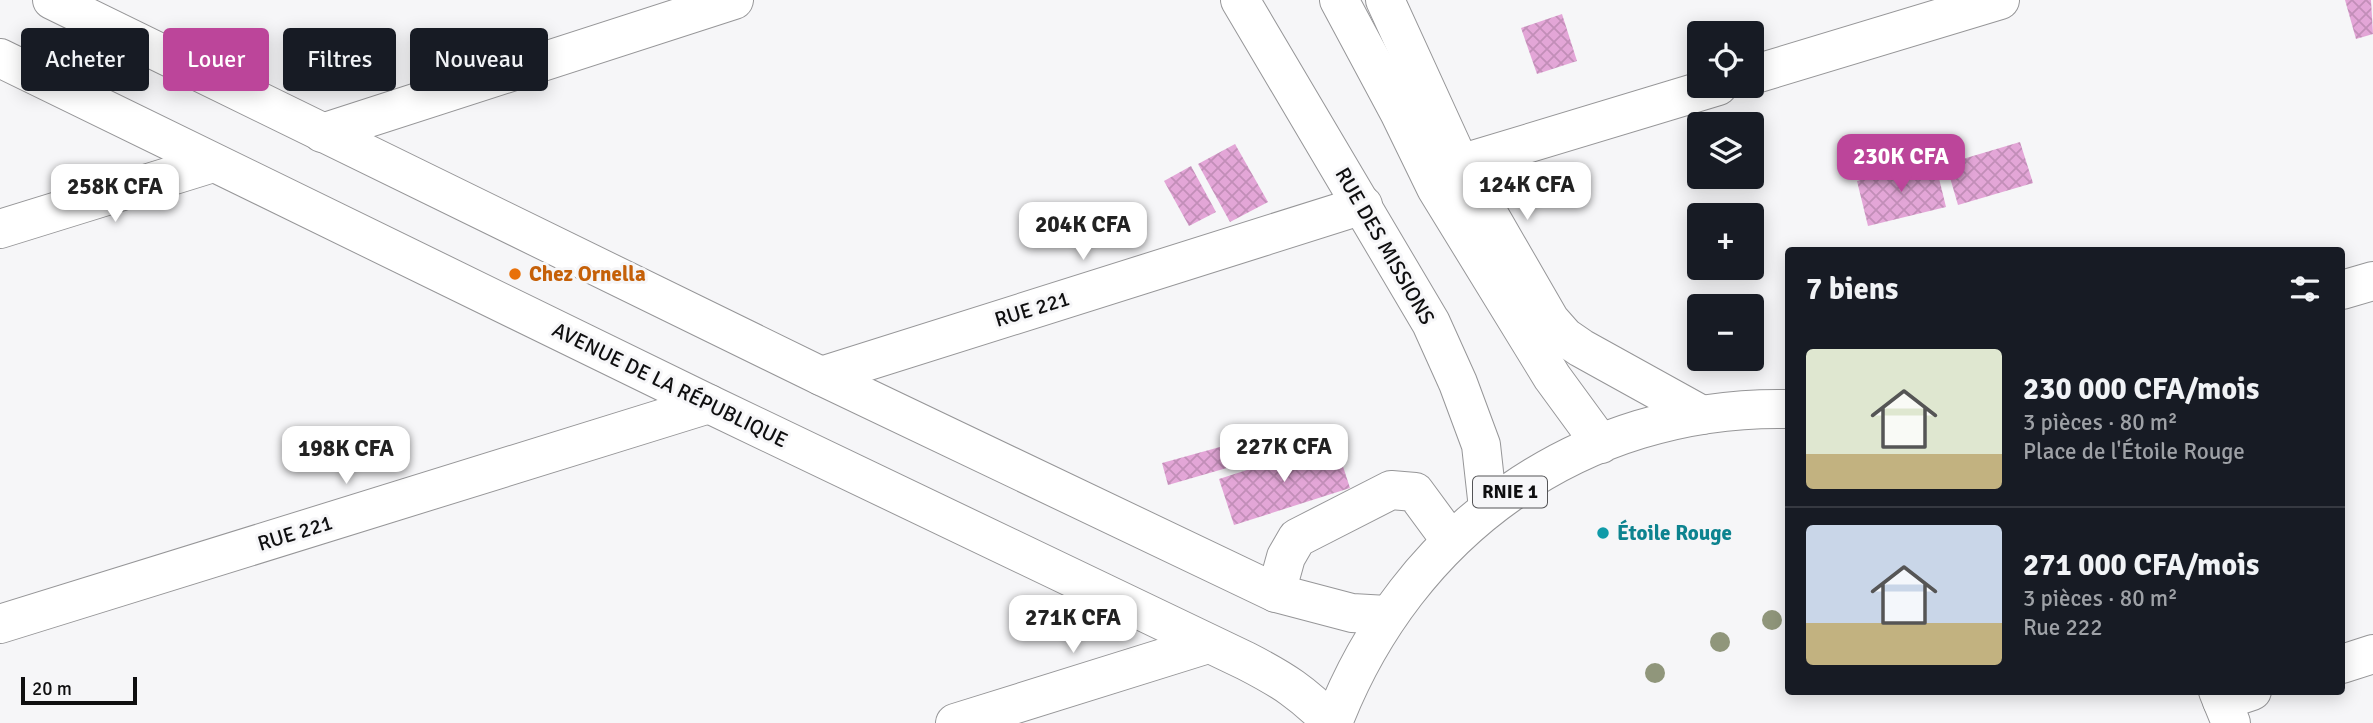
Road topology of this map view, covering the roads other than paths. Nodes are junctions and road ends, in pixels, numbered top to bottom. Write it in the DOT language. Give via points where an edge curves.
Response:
graph roads {
  1 [pos="52,0"];
  2 [pos="734,0"];
  3 [pos="1240,0"];
  4 [pos="1339,0"];
  5 [pos="1385,0"];
  6 [pos="2000,0"];
  7 [pos="0,58"];
  8 [pos="1764,71"];
  9 [pos="1687,95"];
  10 [pos="321,133"];
  11 [pos="213,163"];
  12 [pos="1460,164"];
  13 [pos="1363,205"];
  14 [pos="0,229"];
  15 [pos="2373,281"];
  16 [pos="2345,289"];
  17 [pos="821,376"];
  18 [pos="709,404"];
  19 [pos="1785,409"];
  20 [pos="1702,415"];
  21 [pos="1601,444"];
  22 [pos="1488,508"];
  23 [pos="1451,541"];
  24 [pos="1276,593"];
  25 [pos="1387,615"];
  26 [pos="0,624"];
  27 [pos="1208,644"];
  28 [pos="2373,654"];
  29 [pos="2345,663"];
  30 [pos="956,723"];
  31 [pos="1332,723"];
  1 -- 10 [label="main road"];
  2 -- 10 [label="main road"];
  3 -- 13 [label="main road, RUE DES MISSIONS / RNIE 1"];
  4 -- 21 [label="main road" via="1436,188 1552,377"];
  5 -- 12 [label="main road"];
  6 -- 8 [label="main road"];
  7 -- 11 [label="main road, AVENUE DE LA RÉPUBLIQUE"];
  9 -- 12 [label="main road"];
  10 -- 17 [label="main road"];
  11 -- 14 [label="main road"];
  11 -- 18 [label="main road, AVENUE DE LA RÉPUBLIQUE"];
  12 -- 20 [label="main road" via="1550,320 1565,337"];
  13 -- 17 [label="main road, RUE 221"];
  13 -- 22 [label="main road, RUE DES MISSIONS / RNIE 1" via="1431,323 1458,383 1481,445"];
  15 -- 16 [label="main road"];
  17 -- 24 [label="main road"];
  18 -- 26 [label="main road, RUE 221"];
  18 -- 27 [label="main road, AVENUE DE LA RÉPUBLIQUE"];
  19 -- 20 [label="main road, RNIE 1"];
  20 -- 21 [label="main road, RNIE 1" via="1651,426"];
  21 -- 22 [label="main road, RNIE 1" via="1542,472"];
  22 -- 23 [label="main road, RNIE 1"];
  23 -- 24 [label="main road" via="1415,492 1391,490 1297,538"];
  23 -- 25 [label="main road, RNIE 1"];
  24 -- 25 [label="main road" via="1352,613"];
  25 -- 31 [label="main road, RNIE 1"];
  27 -- 30 [label="main road"];
  27 -- 31 [label="main road, AVENUE DE LA RÉPUBLIQUE" via="1286,682"];
  28 -- 29 [label="main road"];
}
